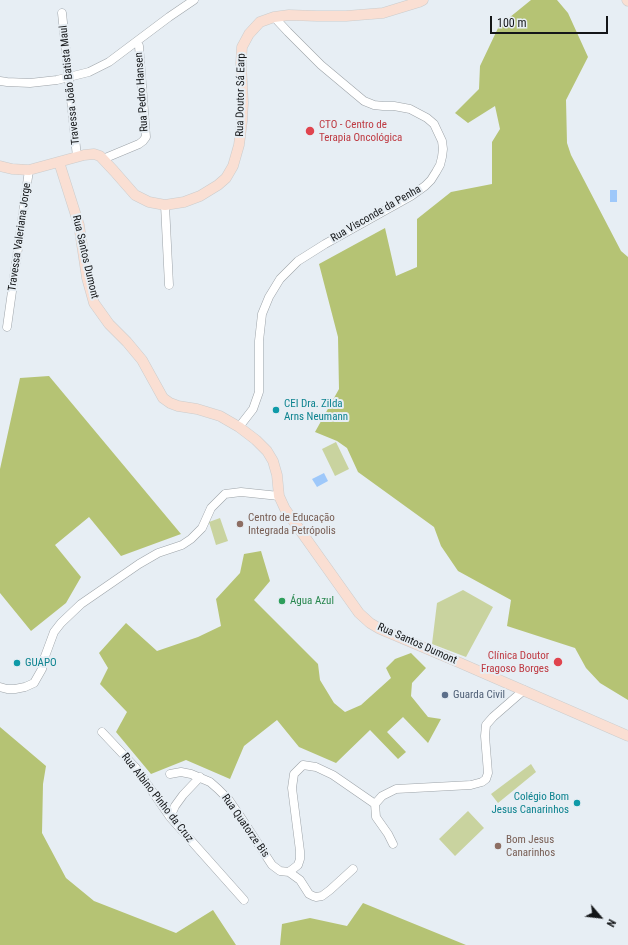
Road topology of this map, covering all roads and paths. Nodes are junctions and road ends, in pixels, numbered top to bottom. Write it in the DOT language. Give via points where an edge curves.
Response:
graph roads {
  1 [pos="194,0"];
  2 [pos="423,0"];
  3 [pos="62,13"];
  4 [pos="274,17"];
  5 [pos="139,46"];
  6 [pos="69,77"];
  7 [pos="0,81"];
  8 [pos="77,157"];
  9 [pos="103,159"];
  10 [pos="59,162"];
  11 [pos="0,166"];
  12 [pos="29,170"];
  13 [pos="165,205"];
  14 [pos="168,285"];
  15 [pos="7,327"];
  16 [pos="239,427"];
  17 [pos="279,496"];
  18 [pos="0,687"];
  19 [pos="524,690"];
  20 [pos="102,732"];
  21 [pos="628,736"];
  22 [pos="170,774"];
  23 [pos="200,777"];
  24 [pos="375,804"];
  25 [pos="170,817"];
  26 [pos="393,844"];
  27 [pos="353,869"];
  28 [pos="289,872"];
  29 [pos="244,900"];
  1 -- 6 [label="street" via="109,62 89,72"];
  2 -- 4 [label="main road, Rua Doutor Sá Earp" via="382,13"];
  3 -- 6 [label="street, Travessa João Batista Maul"];
  4 -- 13 [label="main road, Rua Doutor Sá Earp" via="260,22 242,47 242,127 233,166 226,178 200,196"];
  4 -- 16 [label="street, Rua Visconde da Penha" via="321,66 364,101 410,109 427,118 434,124 443,149 440,164 425,186 298,261 280,279 262,314 259,392 253,409"];
  5 -- 9 [label="street, Rua Pedro Hansen" via="146,137 135,146"];
  6 -- 7 [label="street" via="30,83"];
  6 -- 8 [label="street, Travessa João Batista Maul"];
  8 -- 9 [label="main road" via="94,154"];
  8 -- 10 [label="main road"];
  9 -- 13 [label="main road, Rua Doutor Sá Earp" via="135,195 149,202"];
  10 -- 12 [label="main road"];
  10 -- 16 [label="main road, Rua Santos Dumont" via="79,225 87,278 94,303 109,324 142,360 163,398 178,406 220,416"];
  11 -- 12 [label="main road"];
  12 -- 15 [label="street, Travessa Valeriana Jorge"];
  13 -- 14 [label="street"];
  16 -- 17 [label="main road, Rua Santos Dumont" via="267,451 273,461"];
  17 -- 18 [label="street" via="241,492 225,494 211,508 202,528 192,539 147,558 81,604 61,623 54,632 42,669 34,683 15,689"];
  17 -- 19 [label="main road, Rua Santos Dumont" via="285,510 353,606 370,623"];
  19 -- 21 [label="main road, Rua Santos Dumont"];
  19 -- 24 [label="street" via="486,725 486,779 471,785 396,789 382,796"];
  20 -- 25 [label="street, Rua Albino Pinho da Cruz" via="136,768"];
  22 -- 23 [label="street, Rua Quatorze Bis" via="181,772"];
  23 -- 25 [label="street" via="183,795"];
  23 -- 28 [label="street, Rua Quatorze Bis" via="210,782 229,800 272,865 280,871"];
  24 -- 26 [label="street" via="376,817"];
  24 -- 28 [label="street" via="333,775 316,767 303,765 299,768 294,774 292,788 300,859 298,865"];
  25 -- 29 [label="street, Rua Albino Pinho da Cruz"];
  27 -- 28 [label="street, Rua Quatorze Bis" via="330,890 316,897 309,894 300,880"];
}
